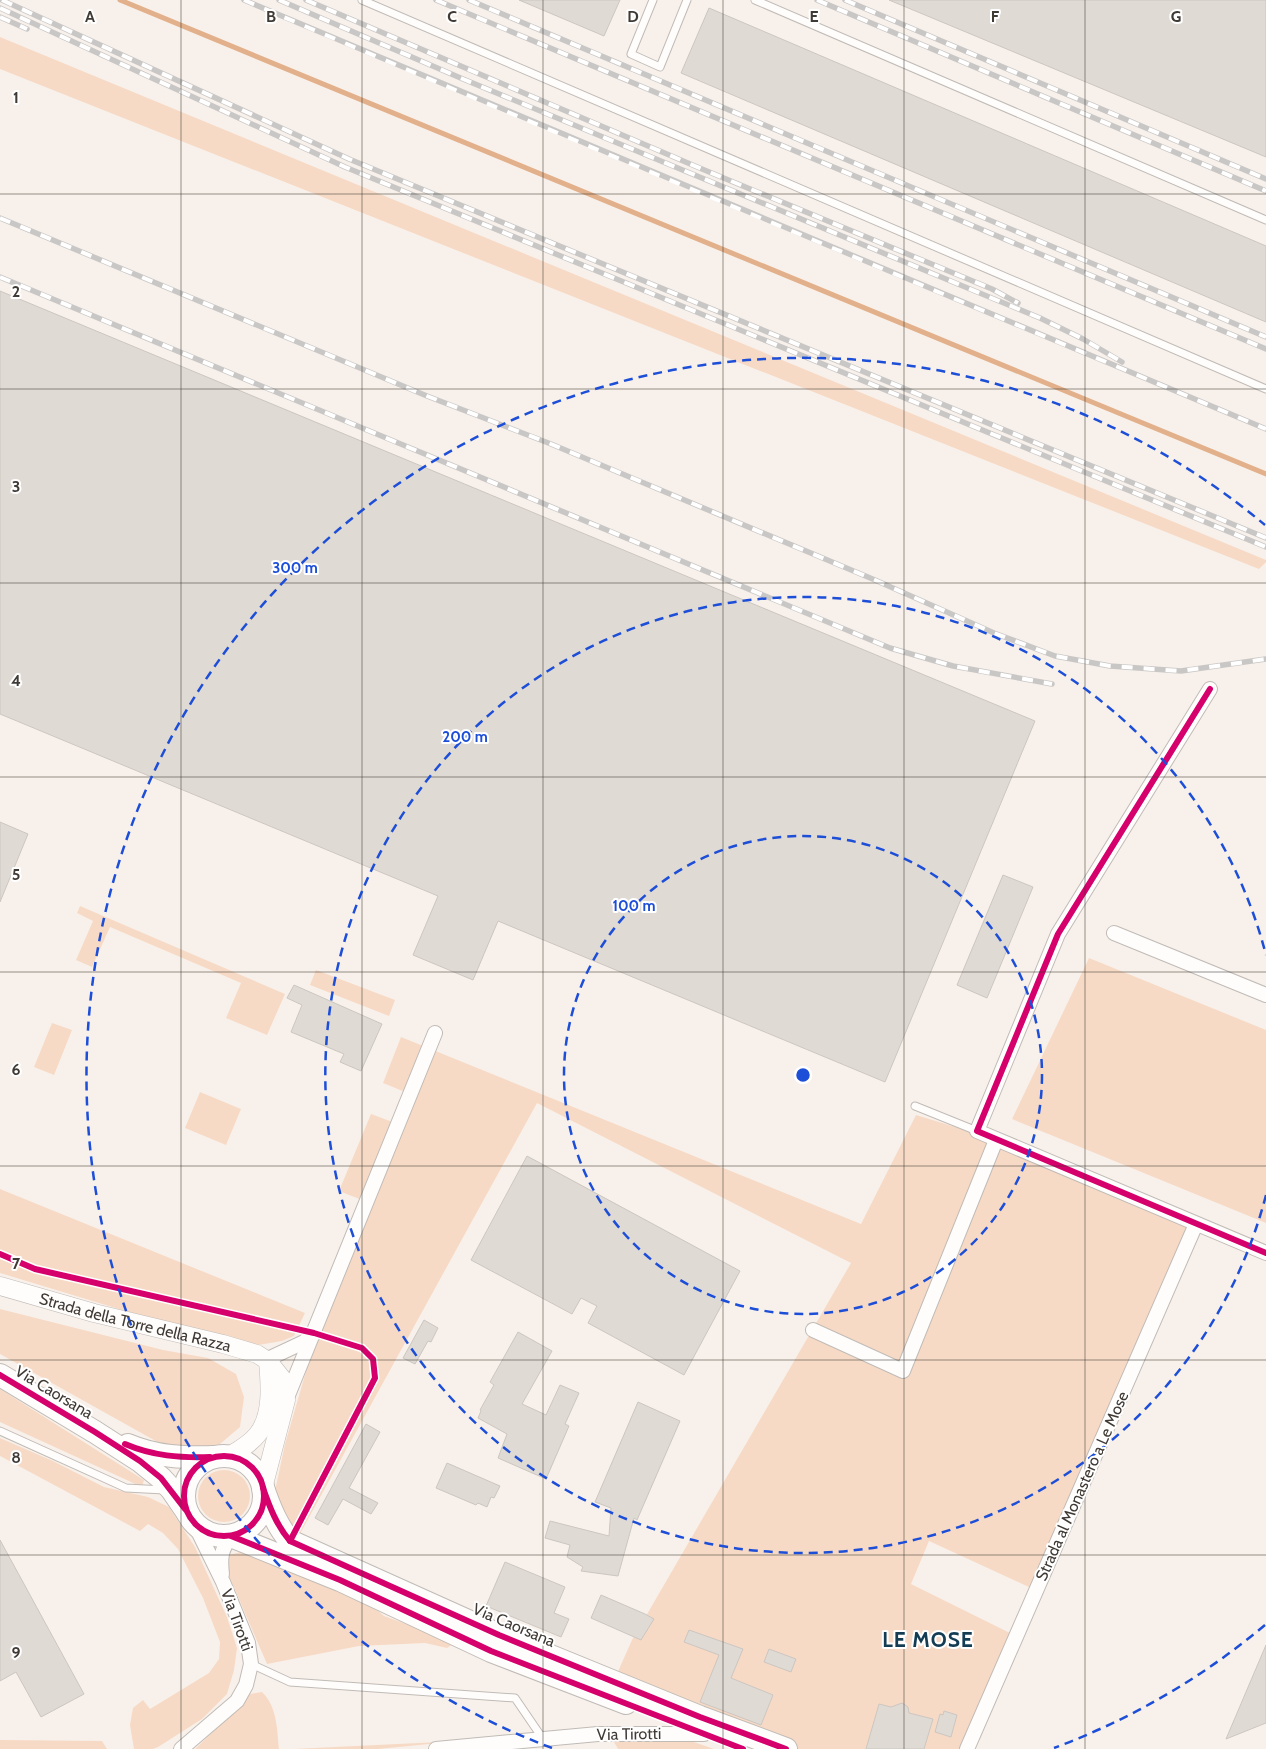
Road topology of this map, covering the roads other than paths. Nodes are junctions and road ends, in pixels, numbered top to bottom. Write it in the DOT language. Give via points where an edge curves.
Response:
graph roads {
  1 [pos="362,0"];
  2 [pos="652,0"];
  3 [pos="687,0"];
  4 [pos="755,0"];
  5 [pos="1266,220"];
  6 [pos="1266,388"];
  7 [pos="1210,689"];
  8 [pos="1114,933"];
  9 [pos="1266,995"];
  10 [pos="435,1034"];
  11 [pos="915,1106"];
  12 [pos="977,1131"];
  13 [pos="996,1140"];
  14 [pos="1196,1224"];
  15 [pos="1266,1253"];
  16 [pos="0,1286"];
  17 [pos="813,1330"];
  18 [pos="314,1333"];
  19 [pos="268,1361"];
  20 [pos="0,1375"];
  21 [pos="286,1400"];
  22 [pos="0,1431"];
  23 [pos="95,1432"];
  24 [pos="222,1457"];
  25 [pos="264,1488"];
  26 [pos="172,1490"];
  27 [pos="191,1518"];
  28 [pos="231,1536"];
  29 [pos="223,1582"];
  30 [pos="251,1664"];
  31 [pos="704,1734"];
  32 [pos="544,1739"];
  33 [pos="181,1749"];
  34 [pos="436,1749"];
  35 [pos="743,1749"];
  36 [pos="786,1749"];
  37 [pos="967,1749"];
  1 -- 6 [label="lane"];
  2 -- 3 [label="lane" via="632,54 660,67"];
  4 -- 5 [label="lane"];
  7 -- 12 [label="street" via="1058,934"];
  8 -- 9 [label="street"];
  10 -- 18 [label="street"];
  11 -- 12 [label="lane"];
  12 -- 13 [label="street"];
  13 -- 14 [label="street"];
  13 -- 17 [label="street" via="903,1371"];
  14 -- 15 [label="street"];
  14 -- 37 [label="street, Strada al Monastero a Le Mose"];
  16 -- 19 [label="street, Strada della Torre della Razza" via="223,1344"];
  18 -- 19 [label="street"];
  18 -- 21 [label="street"];
  19 -- 21 [label="street" via="284,1382"];
  19 -- 24 [label="street" via="270,1392 265,1422 250,1442"];
  20 -- 23 [label="main road, Via Caorsana"];
  21 -- 25 [label="street"];
  22 -- 26 [label="lane" via="126,1488"];
  23 -- 24 [label="main road" via="162,1456"];
  23 -- 26 [label="main road" via="140,1461"];
  24 -- 25 [label="main road" via="241,1460 251,1467"];
  24 -- 27 [label="main road" via="202,1463 192,1472 184,1498"];
  25 -- 28 [label="main road" via="264,1502 254,1524"];
  25 -- 36 [label="main road, Via Caorsana" via="281,1531 290,1541 499,1635"];
  26 -- 27 [label="main road"];
  27 -- 28 [label="main road" via="205,1532"];
  27 -- 29 [label="street"];
  28 -- 29 [label="street" via="220,1558"];
  28 -- 31 [label="main road, Via Caorsana" via="340,1580 491,1650"];
  29 -- 30 [label="street, Via Tirotti" via="248,1644"];
  30 -- 32 [label="lane" via="290,1682 515,1698"];
  30 -- 33 [label="street, Via Tirotti" via="246,1685 236,1701"];
  31 -- 32 [label="street, Via Tirotti" via="598,1734"];
  31 -- 35 [label="main road, Via Caorsana"];
  32 -- 34 [label="street, Via Tirotti"];
}
